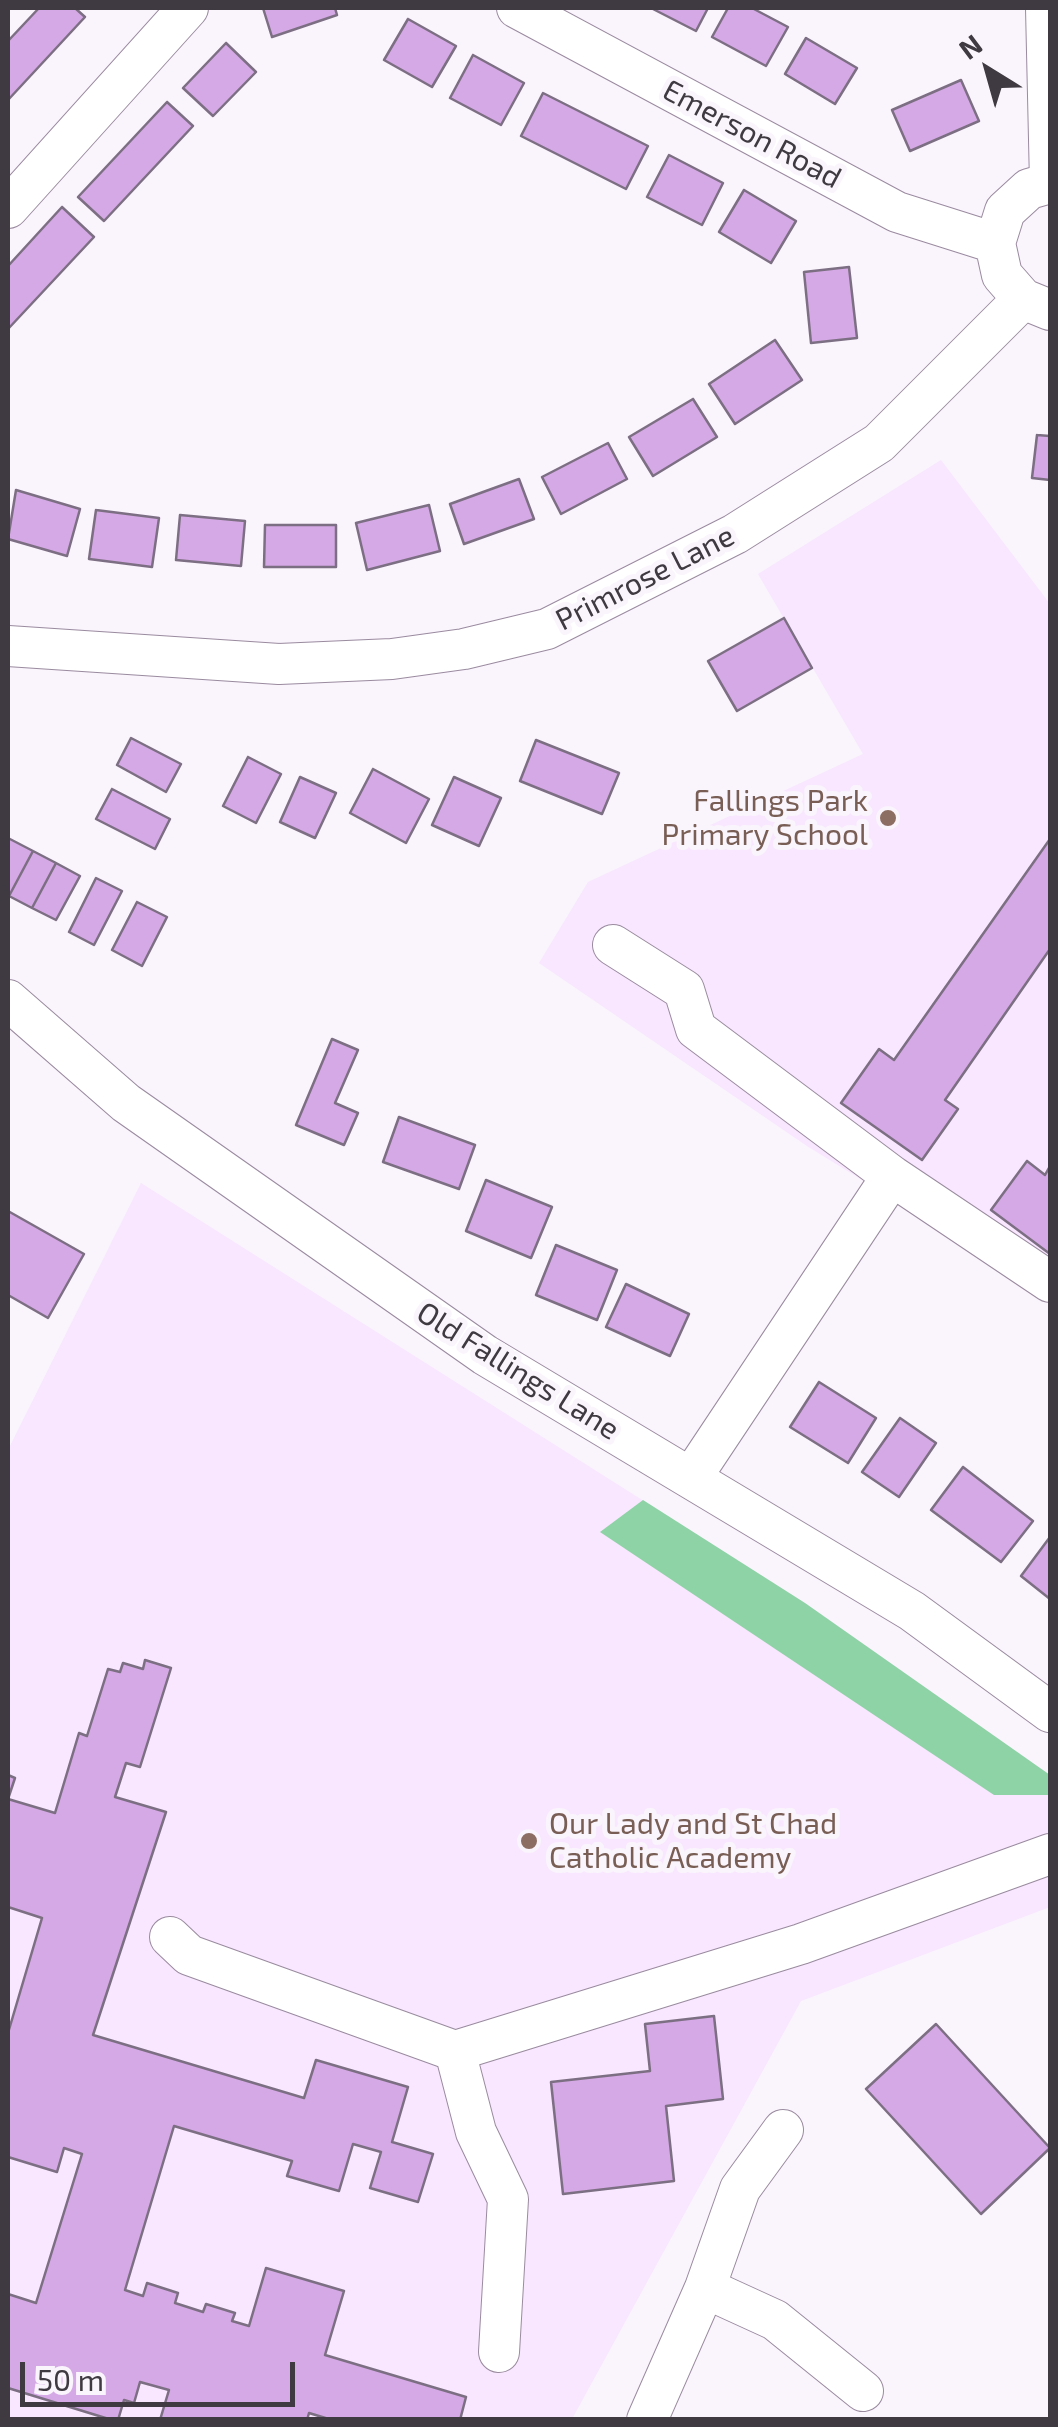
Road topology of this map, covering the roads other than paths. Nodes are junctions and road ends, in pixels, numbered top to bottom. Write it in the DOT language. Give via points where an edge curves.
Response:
graph roads {
  1 [pos="188,8"];
  2 [pos="517,8"];
  3 [pos="1046,8"];
  4 [pos="1050,183"];
  5 [pos="8,208"];
  6 [pos="995,243"];
  7 [pos="1037,305"];
  8 [pos="8,646"];
  9 [pos="613,945"];
  10 [pos="8,1000"];
  11 [pos="892,1176"];
  12 [pos="1050,1282"];
  13 [pos="690,1478"];
  14 [pos="1050,1712"];
  15 [pos="1050,1854"];
  16 [pos="170,1937"];
  17 [pos="455,2050"];
  18 [pos="783,2130"];
  19 [pos="705,2288"];
  20 [pos="498,2352"];
  21 [pos="863,2391"];
  22 [pos="647,2420"];
  1 -- 5 [label="street"];
  2 -- 6 [label="street, Emerson Road" via="897,212"];
  3 -- 4 [label="street"];
  4 -- 6 [label="street" via="1028,189 1005,211"];
  6 -- 7 [label="street" via="1002,275"];
  7 -- 8 [label="street, Primrose Lane" via="880,444 736,534 548,628 392,659 278,664"];
  9 -- 11 [label="street" via="684,990 696,1029"];
  10 -- 13 [label="street, Old Fallings Lane" via="126,1104 485,1355"];
  11 -- 12 [label="street"];
  11 -- 13 [label="street"];
  13 -- 14 [label="street, Old Fallings Lane" via="912,1612"];
  15 -- 17 [label="street" via="801,1944"];
  16 -- 17 [label="street" via="189,1954"];
  17 -- 20 [label="street" via="476,2132 508,2199"];
  18 -- 19 [label="street" via="750,2172"];
  19 -- 21 [label="street" via="760,2310"];
  19 -- 22 [label="street"];
}
